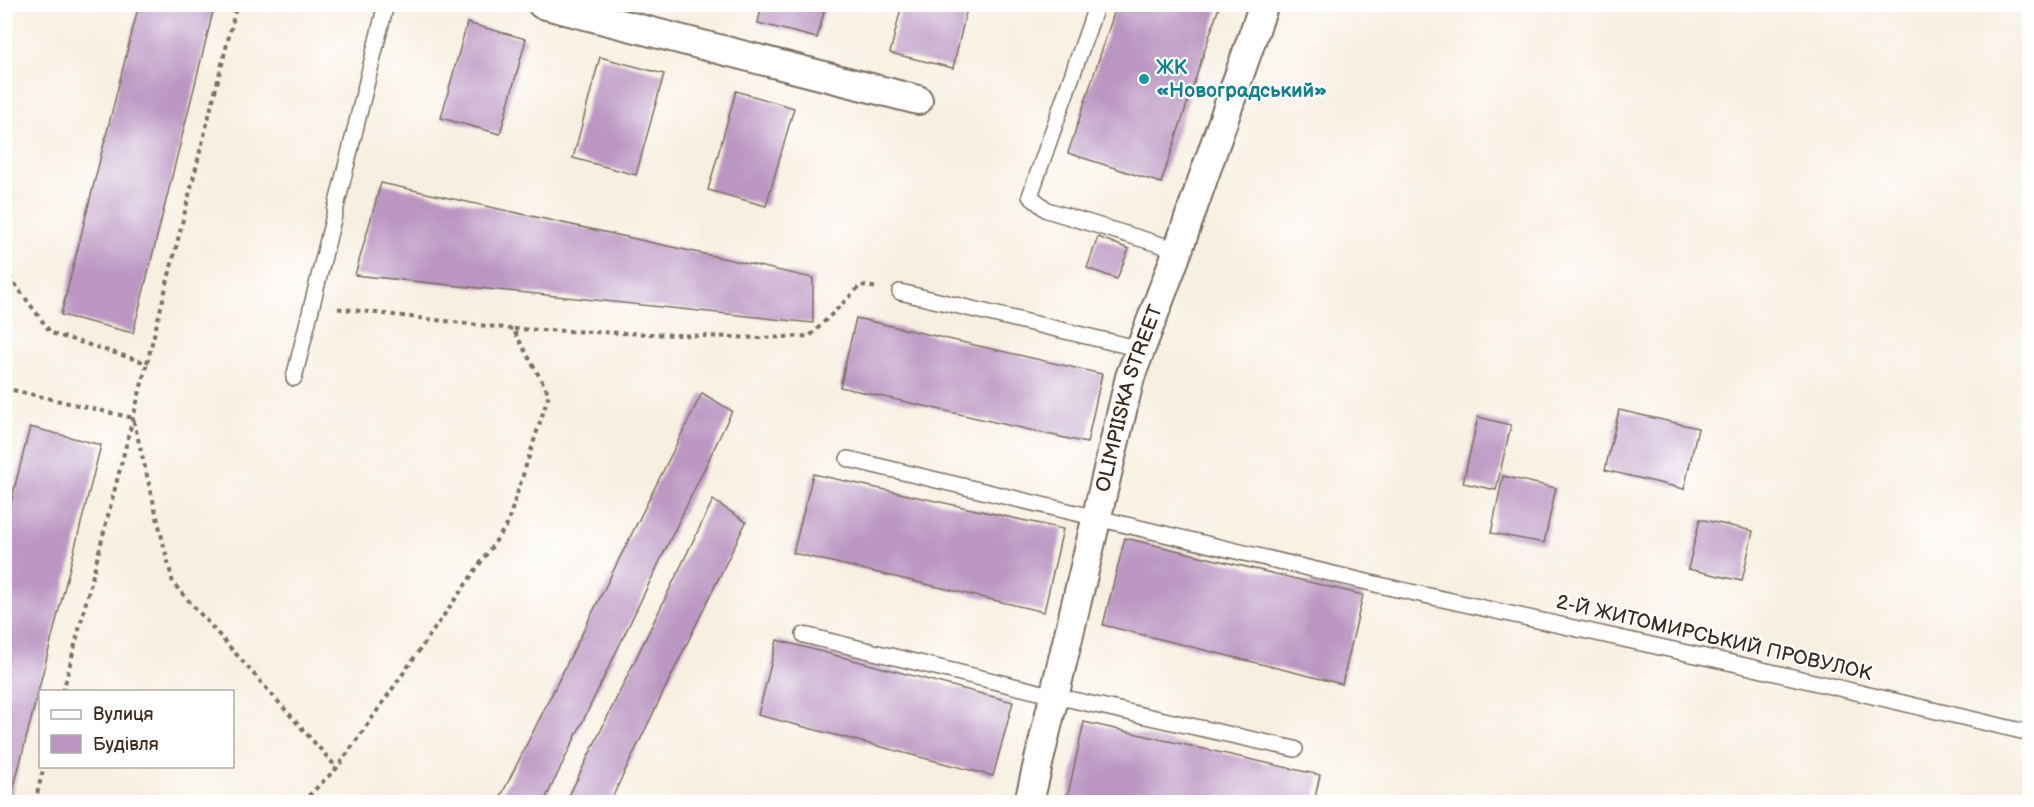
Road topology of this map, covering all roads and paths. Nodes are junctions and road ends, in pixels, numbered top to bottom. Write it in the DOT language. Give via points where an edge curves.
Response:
graph roads {
  1 [pos="237,4"];
  2 [pos="386,4"];
  3 [pos="542,4"];
  4 [pos="1097,4"];
  5 [pos="1264,4"];
  6 [pos="918,100"];
  7 [pos="1178,250"];
  8 [pos="4,269"];
  9 [pos="900,292"];
  10 [pos="312,305"];
  11 [pos="513,329"];
  12 [pos="1141,349"];
  13 [pos="147,363"];
  14 [pos="294,378"];
  15 [pos="4,387"];
  16 [pos="133,418"];
  17 [pos="848,459"];
  18 [pos="1097,519"];
  19 [pos="804,635"];
  20 [pos="64,690"];
  21 [pos="1055,696"];
  22 [pos="2030,733"];
  23 [pos="1295,749"];
  24 [pos="44,768"];
  25 [pos="337,768"];
  26 [pos="35,802"];
  27 [pos="302,802"];
  28 [pos="1029,802"];
  1 -- 13 [label="path"];
  2 -- 10 [label="lane"];
  3 -- 6 [label="street"];
  4 -- 7 [label="lane" via="1030,196 1047,210"];
  5 -- 7 [label="street, OLIMPIISKA STREET"];
  7 -- 12 [label="street, OLIMPIISKA STREET"];
  8 -- 13 [label="path" via="51,333"];
  9 -- 11 [label="path" via="861,285 810,336 759,338"];
  9 -- 12 [label="lane"];
  10 -- 11 [label="path"];
  10 -- 14 [label="lane"];
  11 -- 25 [label="path" via="549,394 507,525"];
  12 -- 18 [label="street, OLIMPIISKA STREET" via="1130,377"];
  13 -- 16 [label="path"];
  15 -- 16 [label="path"];
  16 -- 20 [label="path"];
  16 -- 25 [label="path" via="173,583"];
  17 -- 18 [label="lane, 2-Й ЖИТОМИРСЬКИЙ ПРОВУЛОК"];
  18 -- 21 [label="street, OLIMPIISKA STREET"];
  18 -- 22 [label="lane, 2-Й ЖИТОМИРСЬКИЙ ПРОВУЛОК"];
  19 -- 21 [label="lane"];
  21 -- 23 [label="lane"];
  21 -- 28 [label="street, OLIMPIISKA STREET"];
  24 -- 26 [label="path"];
  25 -- 27 [label="path"];
}
